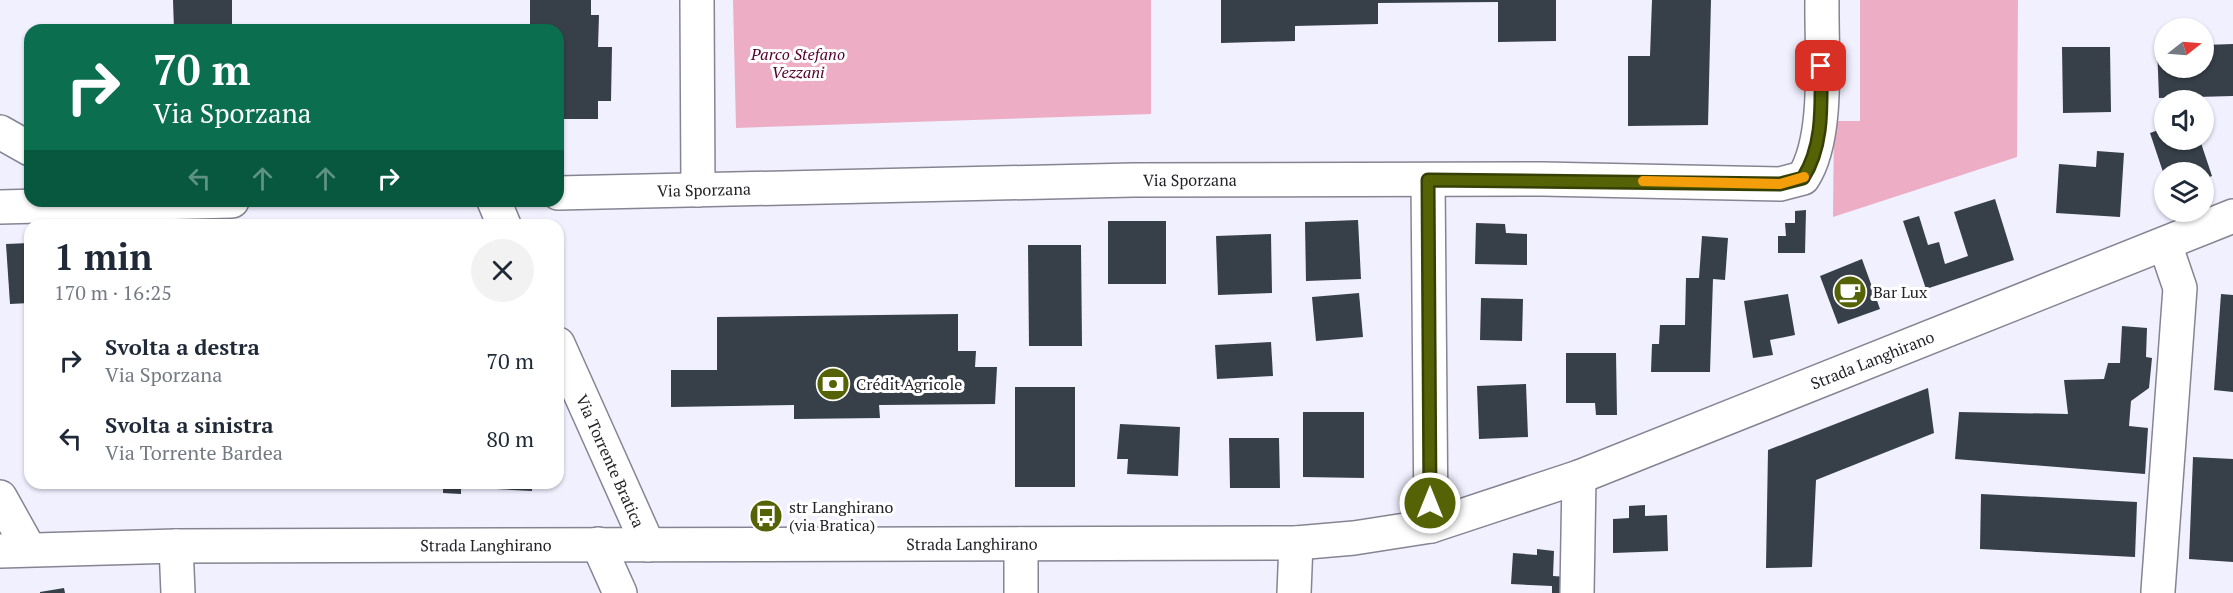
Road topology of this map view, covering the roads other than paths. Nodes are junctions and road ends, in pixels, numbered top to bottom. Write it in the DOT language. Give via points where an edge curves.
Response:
graph roads {
  1 [pos="697,0"];
  2 [pos="1822,0"];
  3 [pos="0,132"];
  4 [pos="24,146"];
  5 [pos="1428,180"];
  6 [pos="698,190"];
  7 [pos="564,193"];
  8 [pos="24,206"];
  9 [pos="0,207"];
  10 [pos="2233,216"];
  11 [pos="2165,244"];
  12 [pos="564,357"];
  13 [pos="1579,477"];
  14 [pos="0,496"];
  15 [pos="1431,526"];
  16 [pos="1296,543"];
  17 [pos="598,544"];
  18 [pos="1021,544"];
  19 [pos="648,545"];
  20 [pos="177,546"];
  21 [pos="15,550"];
  22 [pos="2157,591"];
  23 [pos="178,593"];
  24 [pos="620,593"];
  25 [pos="1021,593"];
  26 [pos="1294,593"];
  27 [pos="1577,593"];
  1 -- 6 [label="street"];
  2 -- 5 [label="street, Via Sporzana" via="1821,124 1812,164 1803,178 1780,184"];
  3 -- 4 [label="street"];
  5 -- 6 [label="street, Via Sporzana" via="1133,180"];
  5 -- 15 [label="street"];
  6 -- 7 [label="street, Via Sporzana"];
  8 -- 9 [label="street"];
  10 -- 11 [label="street, Strada Langhirano"];
  11 -- 13 [label="street, Strada Langhirano"];
  11 -- 22 [label="street" via="2180,288"];
  12 -- 19 [label="street, Via Torrente Bratica"];
  13 -- 15 [label="street, Strada Langhirano"];
  13 -- 27 [label="street"];
  14 -- 21 [label="street"];
  15 -- 16 [label="street, Strada Langhirano"];
  16 -- 18 [label="street, Strada Langhirano"];
  16 -- 26 [label="street"];
  17 -- 19 [label="street, Strada Langhirano"];
  17 -- 20 [label="street, Strada Langhirano"];
  17 -- 24 [label="street"];
  18 -- 19 [label="street, Strada Langhirano"];
  18 -- 25 [label="street"];
  20 -- 21 [label="street, Strada Langhirano"];
  20 -- 23 [label="street"];
}
